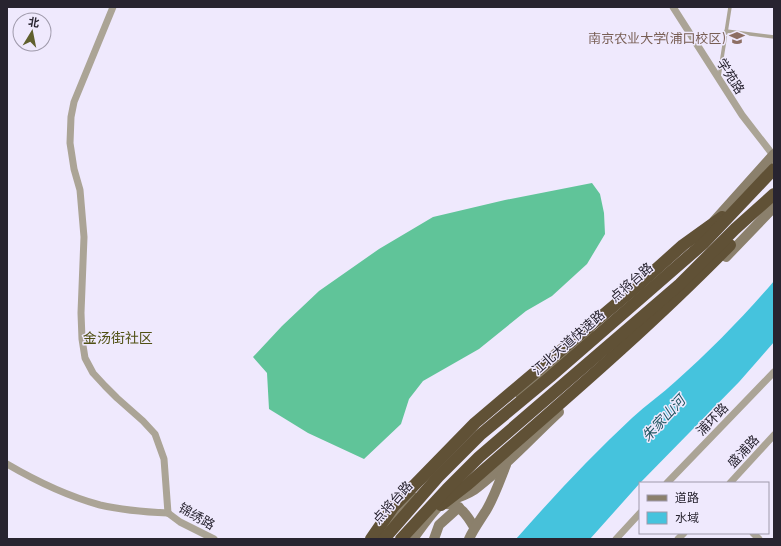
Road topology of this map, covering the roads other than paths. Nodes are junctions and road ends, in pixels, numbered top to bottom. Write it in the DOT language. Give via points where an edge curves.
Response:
graph roads {
  1 [pos="113,7"];
  2 [pos="673,7"];
  3 [pos="730,7"];
  4 [pos="726,31"];
  5 [pos="774,37"];
  6 [pos="718,78"];
  7 [pos="774,155"];
  8 [pos="774,169"];
  9 [pos="774,195"];
  10 [pos="741,204"];
  11 [pos="774,207"];
  12 [pos="774,372"];
  13 [pos="774,435"];
  14 [pos="507,463"];
  15 [pos="7,464"];
  16 [pos="669,482"];
  17 [pos="731,482"];
  18 [pos="441,504"];
  19 [pos="459,507"];
  20 [pos="168,513"];
  21 [pos="639,513"];
  22 [pos="474,527"];
  23 [pos="214,539"];
  24 [pos="371,539"];
  25 [pos="377,539"];
  26 [pos="384,539"];
  27 [pos="401,539"];
  28 [pos="413,539"];
  29 [pos="434,539"];
  30 [pos="469,539"];
  31 [pos="616,539"];
  1 -- 20 [label="street" via="74,102 71,117 70,143 80,190 84,237 82,339 85,358 94,373 116,398 155,434 164,459"];
  2 -- 6 [label="street, 学苑路"];
  3 -- 4 [label="lane"];
  4 -- 5 [label="lane"];
  4 -- 6 [label="lane"];
  6 -- 7 [label="street, 学苑路" via="742,115"];
  7 -- 25 [label="main road, 点将台路" via="679,258 471,436"];
  8 -- 10 [label="highway, 江北大道快速路"];
  9 -- 18 [label="highway" via="744,232 631,341 467,485"];
  9 -- 27 [label="highway" via="735,228 680,284 479,457"];
  10 -- 24 [label="highway" via="683,245 475,423 393,507"];
  10 -- 26 [label="highway, 江北大道快速路" via="704,243 480,435 438,477"];
  11 -- 14 [label="main road" via="719,263"];
  12 -- 16 [label="street, 浦环路"];
  13 -- 17 [label="street, 盛浦路"];
  14 -- 18 [label="main road" via="477,489"];
  14 -- 22 [label="main road" via="490,502"];
  15 -- 20 [label="street" via="57,490 101,505"];
  18 -- 19 [label="main road"];
  18 -- 28 [label="main road"];
  19 -- 22 [label="main road"];
  19 -- 29 [label="main road" via="439,525"];
  20 -- 23 [label="street, 锦绣路"];
  21 -- 31 [label="street"];
  22 -- 30 [label="main road"];
}
